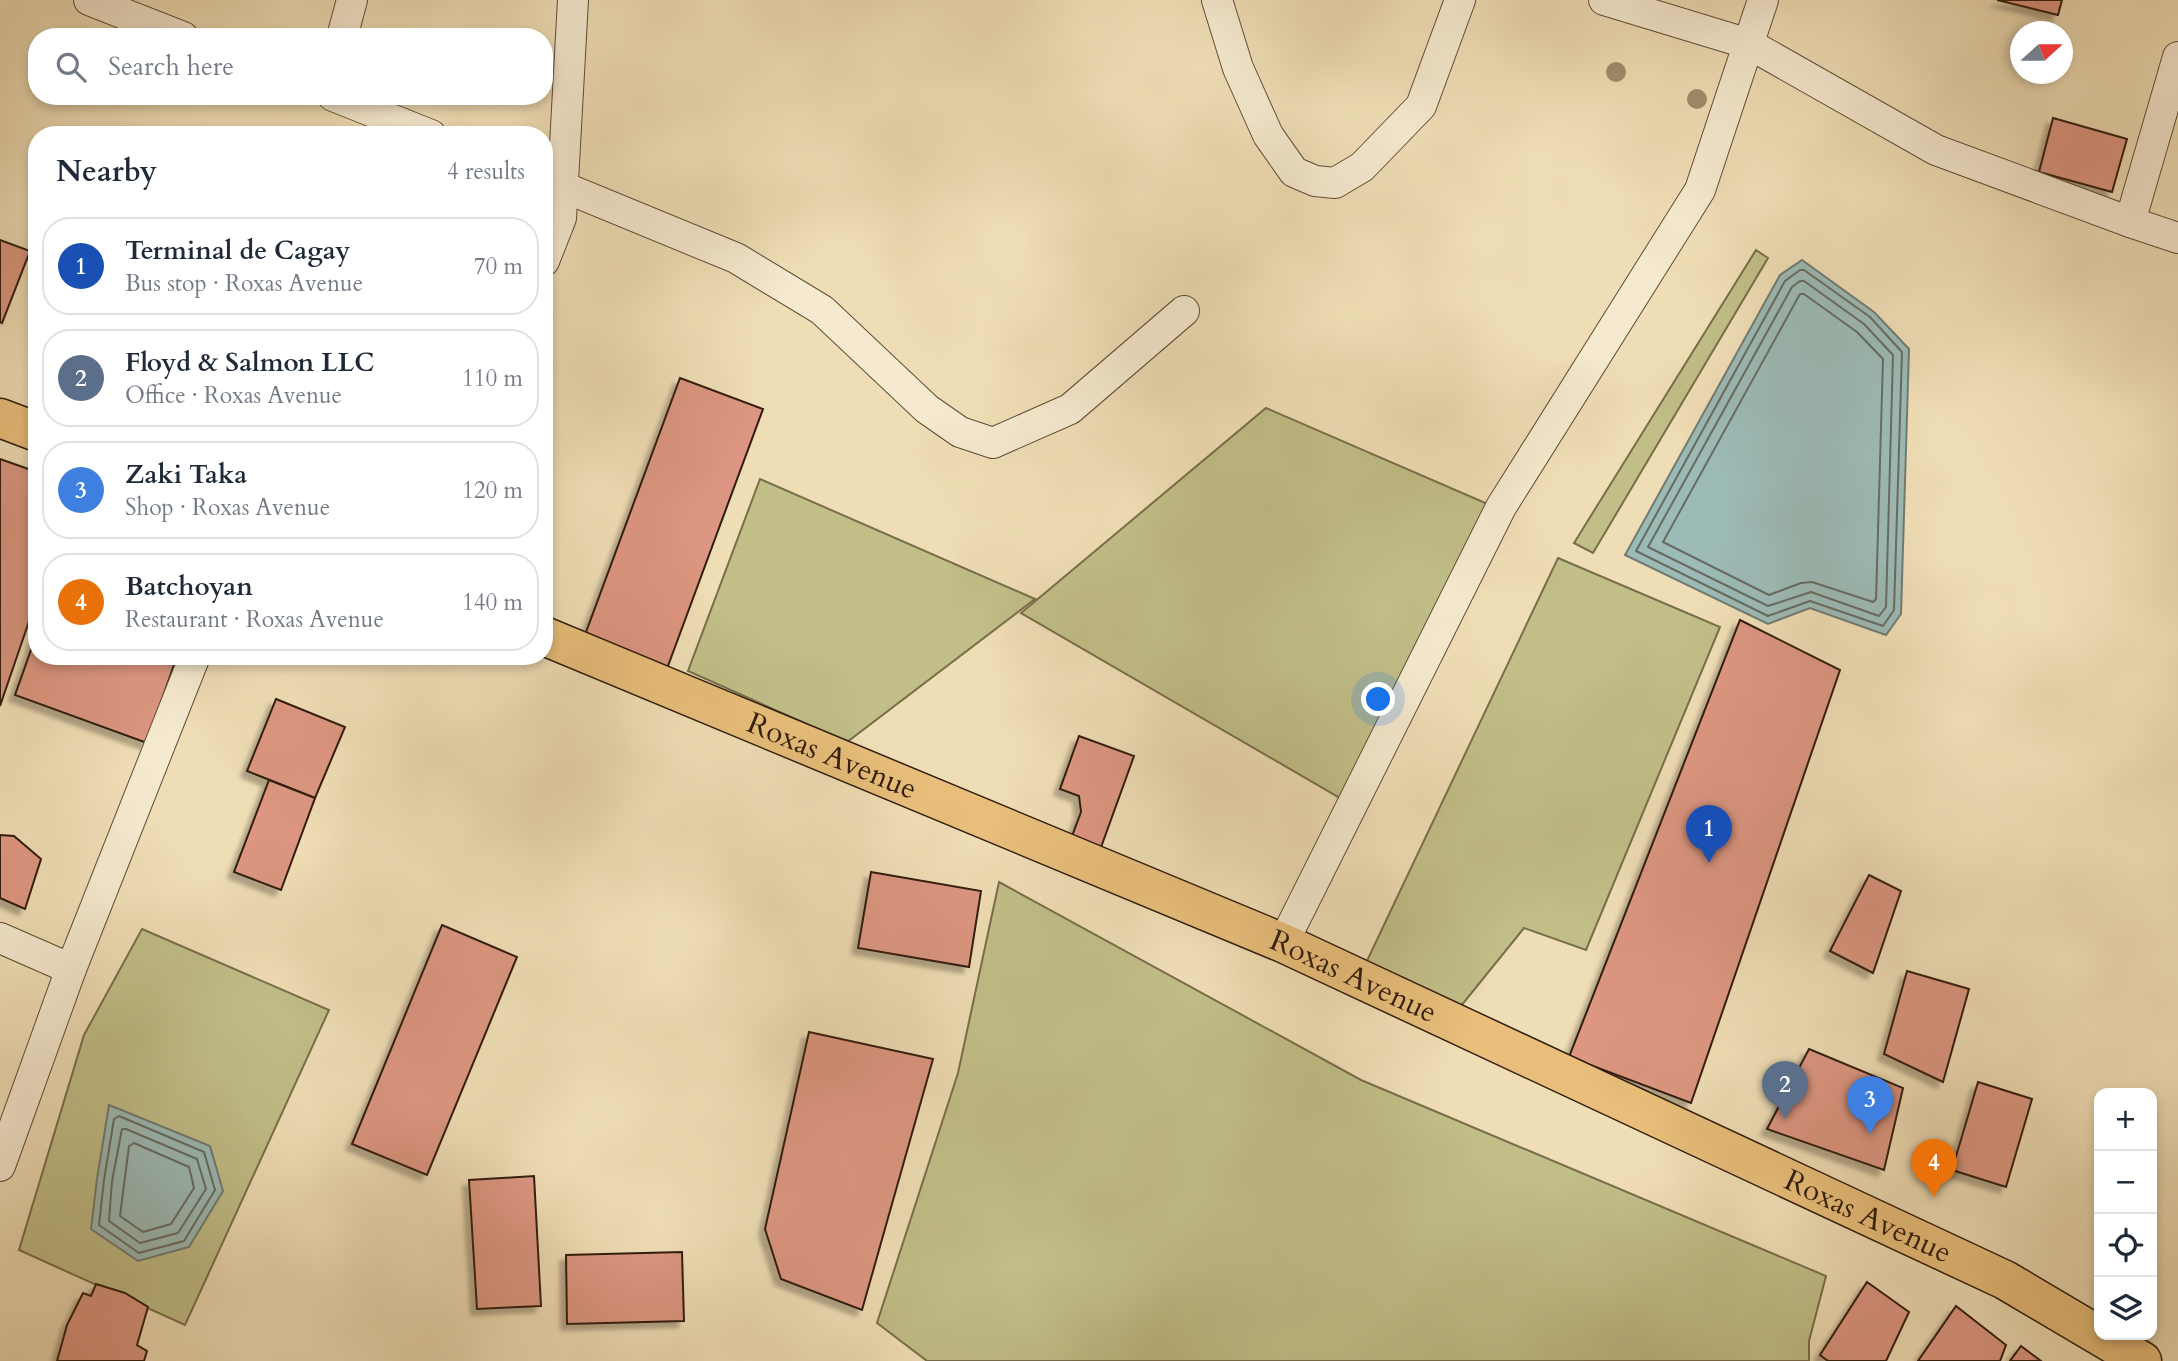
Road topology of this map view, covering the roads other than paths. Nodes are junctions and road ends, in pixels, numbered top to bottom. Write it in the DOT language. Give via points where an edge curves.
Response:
graph roads {
  1 [pos="352,0"];
  2 [pos="573,0"];
  3 [pos="1217,0"];
  4 [pos="1460,0"];
  5 [pos="1604,0"];
  6 [pos="1763,0"];
  7 [pos="104,3"];
  8 [pos="162,28"];
  9 [pos="344,28"];
  10 [pos="1749,44"];
  11 [pos="2178,57"];
  12 [pos="356,105"];
  13 [pos="408,126"];
  14 [pos="553,168"];
  15 [pos="553,178"];
  16 [pos="553,188"];
  17 [pos="2130,222"];
  18 [pos="553,238"];
  19 [pos="2178,239"];
  20 [pos="1184,311"];
  21 [pos="0,418"];
  22 [pos="28,429"];
  23 [pos="553,640"];
  24 [pos="191,665"];
  25 [pos="0,938"];
  26 [pos="1283,943"];
  27 [pos="71,969"];
  28 [pos="0,1166"];
  29 [pos="2142,1361"];
  1 -- 9 [label="street"];
  2 -- 14 [label="street" via="565,130"];
  3 -- 4 [label="street" via="1238,68 1268,135 1294,172 1335,184 1362,167 1421,106"];
  5 -- 10 [label="street"];
  6 -- 10 [label="street"];
  7 -- 8 [label="street"];
  10 -- 17 [label="street" via="1936,150"];
  10 -- 26 [label="street" via="1700,190 1501,507"];
  11 -- 17 [label="street"];
  12 -- 13 [label="street"];
  15 -- 20 [label="street" via="736,258 822,310 938,417 960,432 993,443 1070,409"];
  16 -- 18 [label="street" via="561,218"];
  17 -- 19 [label="street"];
  21 -- 22 [label="main road"];
  23 -- 26 [label="main road, Roxas Avenue"];
  24 -- 27 [label="street"];
  25 -- 27 [label="street"];
  26 -- 29 [label="main road, Roxas Avenue" via="2005,1280"];
  27 -- 28 [label="street"];
}
